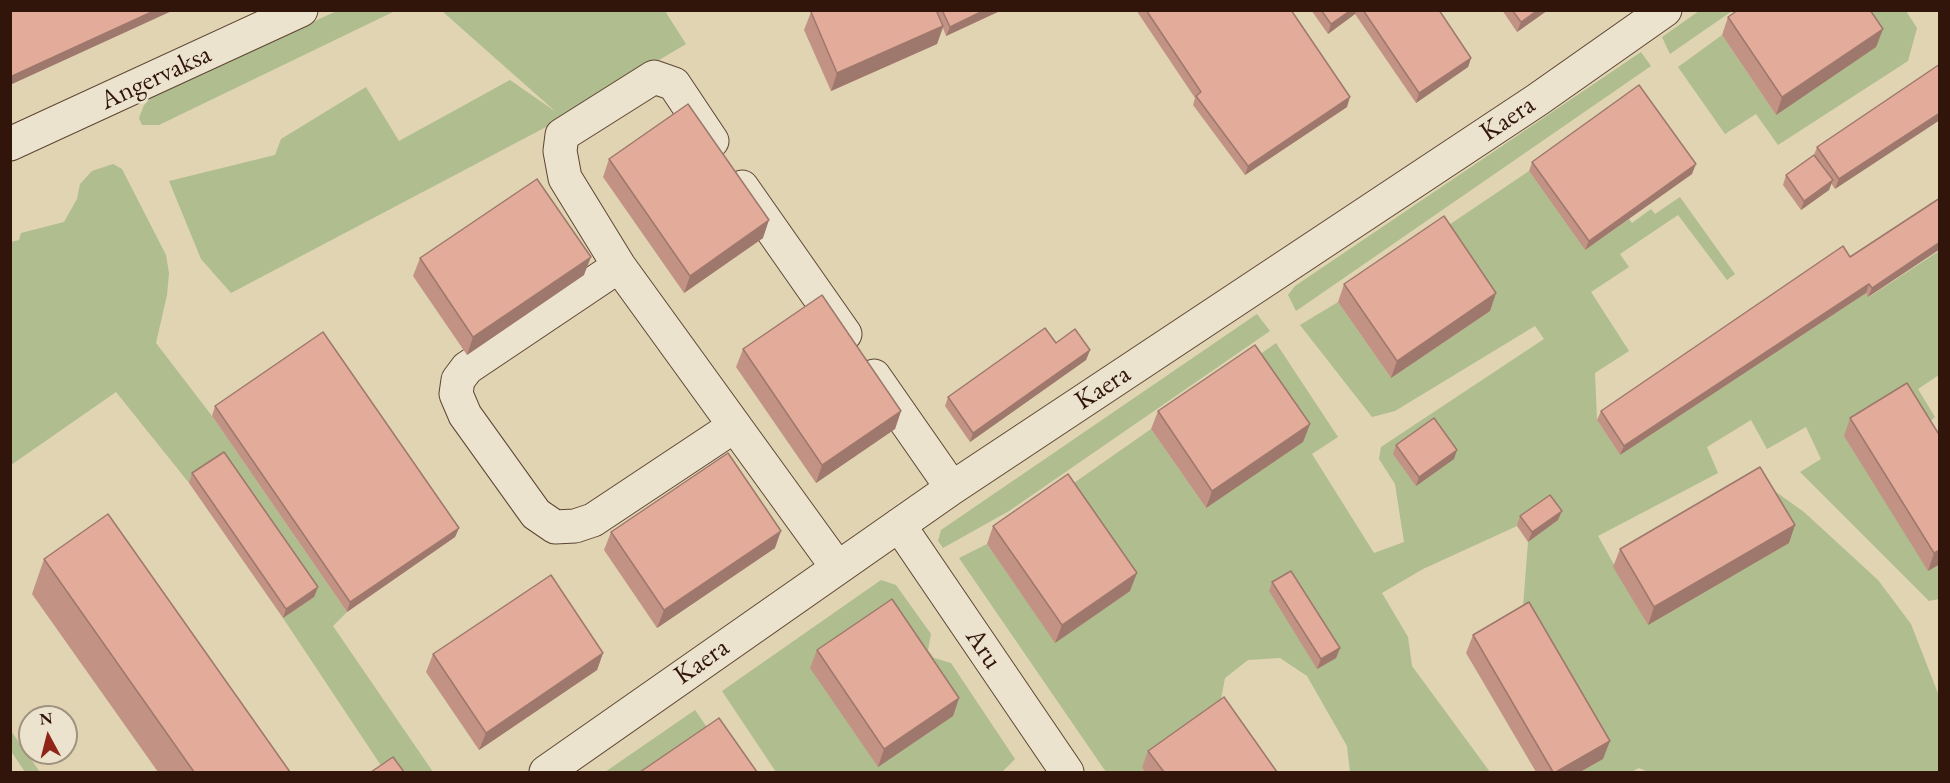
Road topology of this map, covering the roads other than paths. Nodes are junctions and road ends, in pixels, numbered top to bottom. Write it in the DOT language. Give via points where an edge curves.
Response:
graph roads {
  1 [pos="301,10"];
  2 [pos="1665,10"];
  3 [pos="10,144"];
  4 [pos="619,266"];
  5 [pos="733,427"];
  6 [pos="952,488"];
  7 [pos="898,525"];
  8 [pos="837,567"];
  9 [pos="546,772"];
  10 [pos="1067,772"];
  1 -- 3 [label="street, Angervaksa"];
  2 -- 6 [label="street, Kaera" via="1537,100"];
  4 -- 5 [label="street"];
  4 -- 5 [label="street" via="467,368 458,380 456,394 465,415 537,514 555,526 575,526 593,520"];
  4 -- 6 [label="street" via="565,178 560,151 562,135 654,77 674,84"];
  5 -- 8 [label="street"];
  6 -- 7 [label="street, Kaera"];
  7 -- 8 [label="street, Kaera"];
  7 -- 10 [label="street, Aru"];
  8 -- 9 [label="street, Kaera"];
}
